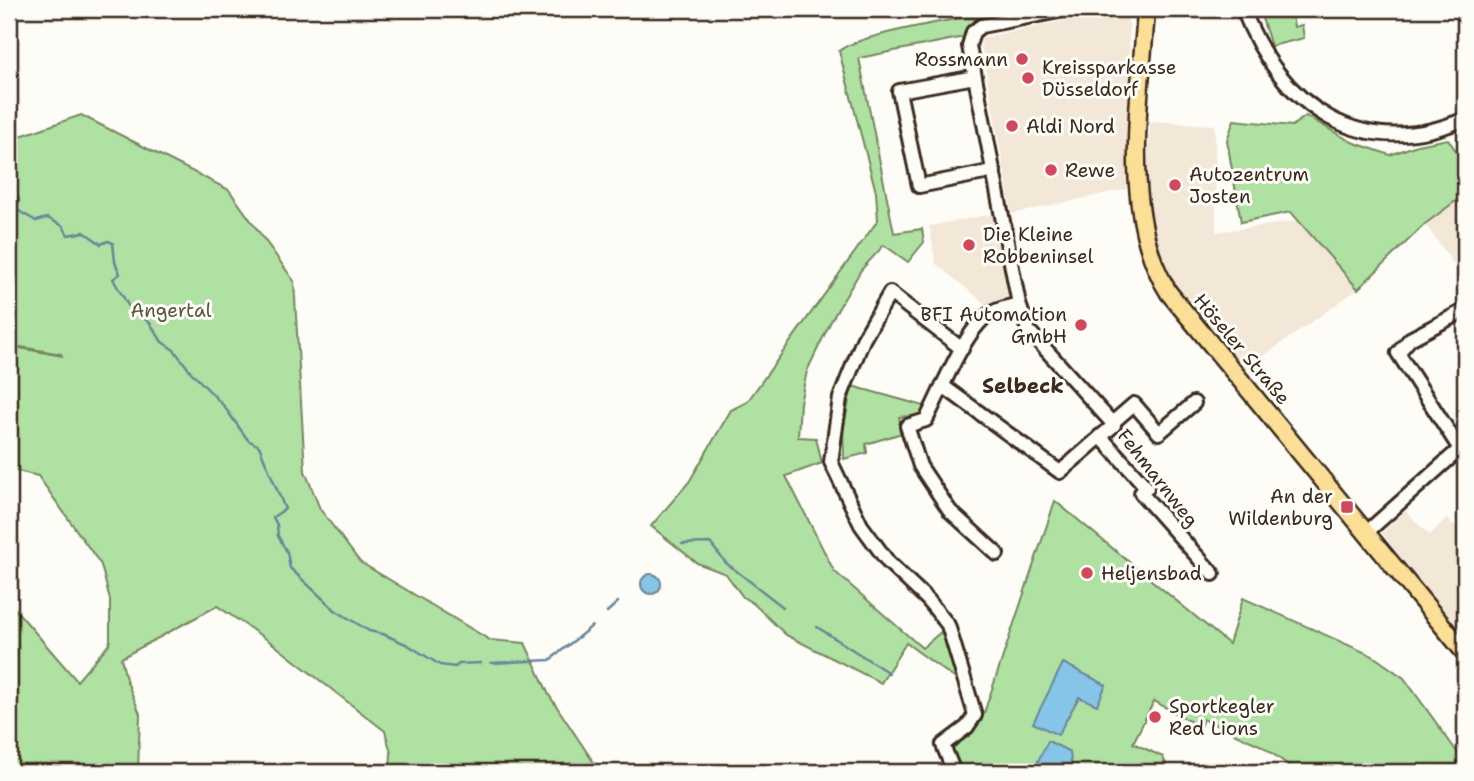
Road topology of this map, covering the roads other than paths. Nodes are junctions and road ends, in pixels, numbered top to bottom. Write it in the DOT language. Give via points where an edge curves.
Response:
graph roads {
  1 [pos="1069,9"];
  2 [pos="1243,9"];
  3 [pos="1148,10"];
  4 [pos="975,77"];
  5 [pos="1465,119"];
  6 [pos="994,172"];
  7 [pos="1019,304"];
  8 [pos="1465,310"];
  9 [pos="962,349"];
  10 [pos="943,386"];
  11 [pos="1194,403"];
  12 [pos="1113,424"];
  13 [pos="1100,436"];
  14 [pos="1463,451"];
  15 [pos="1367,532"];
  16 [pos="997,554"];
  17 [pos="1213,574"];
  18 [pos="1465,653"];
  19 [pos="954,772"];
  1 -- 4 [label="street" via="977,28 969,46"];
  2 -- 5 [label="street" via="1259,45 1288,84 1337,122 1395,135 1417,134"];
  3 -- 15 [label="main road, Höseler Straße" via="1138,121 1139,186 1146,244 1157,275"];
  4 -- 6 [label="street"];
  4 -- 6 [label="street" via="900,91 902,105 919,186"];
  6 -- 7 [label="street"];
  7 -- 9 [label="street" via="989,314"];
  7 -- 12 [label="street" via="1028,330"];
  8 -- 14 [label="street" via="1410,339 1398,353"];
  9 -- 10 [label="street"];
  9 -- 19 [label="street" via="890,293 863,340 840,398 831,462 861,525 888,562 948,625 975,715 943,746"];
  10 -- 13 [label="street" via="1060,472"];
  10 -- 16 [label="street" via="926,420 908,426 920,466 950,511"];
  11 -- 12 [label="street" via="1159,433 1134,404"];
  12 -- 13 [label="street"];
  13 -- 17 [label="street, Fehmarnweg" via="1147,488 1141,493"];
  14 -- 15 [label="street"];
  15 -- 18 [label="main road, Höseler Straße"];
}
